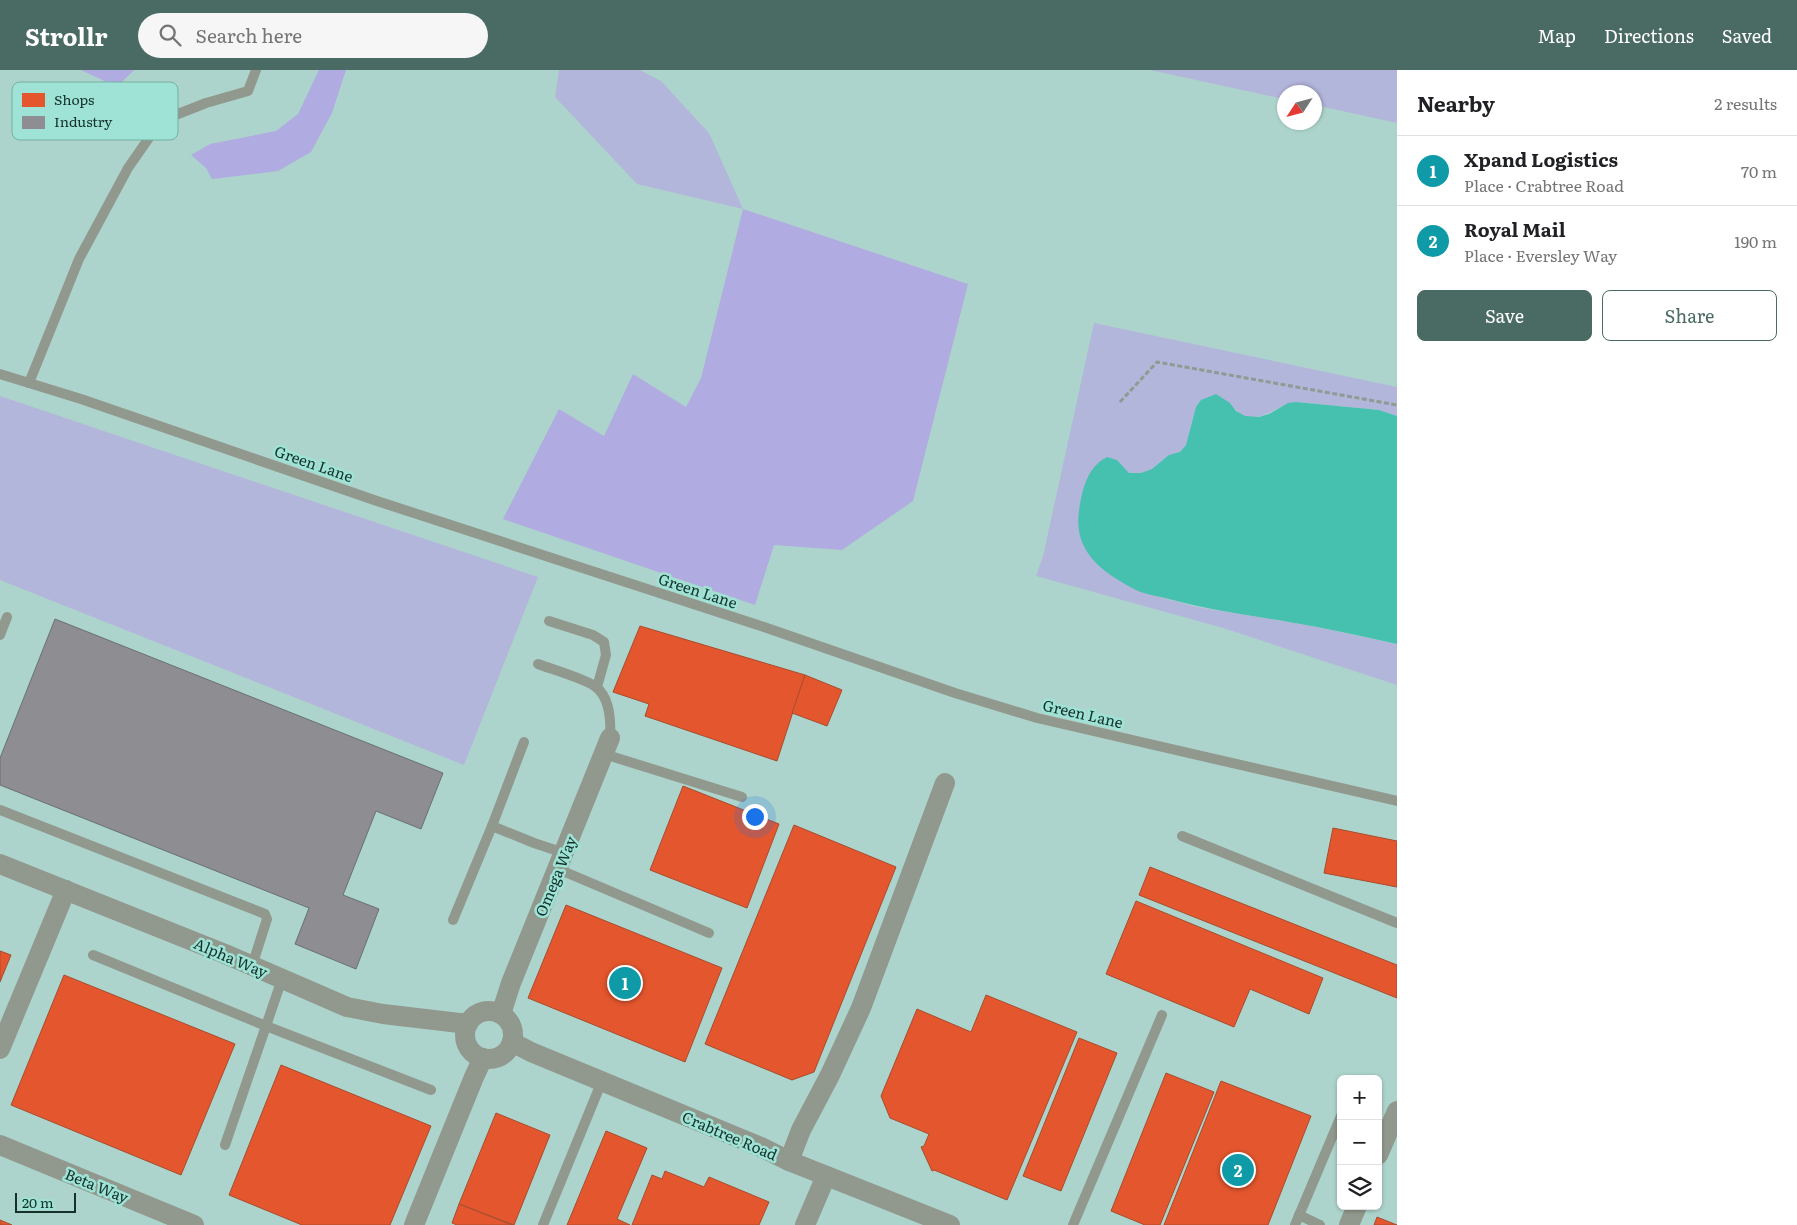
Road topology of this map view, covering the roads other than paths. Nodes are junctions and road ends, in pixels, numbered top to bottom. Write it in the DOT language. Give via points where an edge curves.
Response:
graph roads {
  1 [pos="256,70"];
  2 [pos="178,114"];
  3 [pos="148,140"];
  4 [pos="0,374"];
  5 [pos="29,383"];
  6 [pos="7,617"];
  7 [pos="548,621"];
  8 [pos="0,635"];
  9 [pos="538,664"];
  10 [pos="597,687"];
  11 [pos="524,742"];
  12 [pos="607,746"];
  13 [pos="945,782"];
  14 [pos="742,797"];
  15 [pos="1397,801"];
  16 [pos="0,810"];
  17 [pos="492,826"];
  18 [pos="1182,836"];
  19 [pos="561,861"];
  20 [pos="0,864"];
  21 [pos="66,890"];
  22 [pos="454,920"];
  23 [pos="1397,923"];
  24 [pos="710,933"];
  25 [pos="93,955"];
  26 [pos="252,966"];
  27 [pos="282,979"];
  28 [pos="501,1014"];
  29 [pos="1162,1015"];
  30 [pos="468,1024"];
  31 [pos="266,1026"];
  32 [pos="512,1042"];
  33 [pos="0,1049"];
  34 [pos="483,1058"];
  35 [pos="602,1081"];
  36 [pos="431,1090"];
  37 [pos="1397,1111"];
  38 [pos="1339,1120"];
  39 [pos="0,1145"];
  40 [pos="225,1145"];
  41 [pos="1382,1146"];
  42 [pos="789,1161"];
  43 [pos="826,1176"];
  44 [pos="1355,1210"];
  45 [pos="1299,1215"];
  46 [pos="194,1225"];
  47 [pos="414,1225"];
  48 [pos="543,1225"];
  49 [pos="805,1225"];
  50 [pos="950,1225"];
  51 [pos="1073,1225"];
  52 [pos="1295,1225"];
  53 [pos="1320,1225"];
  54 [pos="1349,1225"];
  1 -- 2 [label="lane" via="248,91"];
  3 -- 5 [label="lane" via="128,168 78,259"];
  4 -- 5 [label="lane, Green Lane"];
  5 -- 15 [label="lane, Green Lane" via="955,693 1037,718"];
  6 -- 8 [label="lane"];
  7 -- 10 [label="lane" via="593,635 604,642 606,655"];
  9 -- 10 [label="lane"];
  10 -- 12 [label="lane" via="611,716"];
  11 -- 17 [label="lane"];
  12 -- 14 [label="lane"];
  12 -- 19 [label="street, Omega Way"];
  13 -- 42 [label="street" via="861,1008"];
  16 -- 26 [label="lane" via="265,914 265,928"];
  17 -- 19 [label="lane" via="534,843"];
  17 -- 22 [label="lane"];
  18 -- 23 [label="lane"];
  19 -- 24 [label="lane"];
  19 -- 28 [label="street, Omega Way"];
  20 -- 21 [label="street, Alpha Way"];
  21 -- 26 [label="street, Alpha Way"];
  21 -- 33 [label="street"];
  25 -- 31 [label="lane"];
  26 -- 27 [label="street, Alpha Way"];
  27 -- 30 [label="street, Alpha Way" via="347,1007"];
  27 -- 31 [label="lane"];
  28 -- 30 [label="street" via="482,1012"];
  28 -- 32 [label="street" via="512,1028"];
  29 -- 51 [label="lane"];
  30 -- 34 [label="street" via="466,1041 475,1055"];
  31 -- 36 [label="lane"];
  31 -- 40 [label="lane"];
  32 -- 34 [label="street" via="497,1058"];
  32 -- 35 [label="street, Crabtree Road"];
  34 -- 47 [label="street"];
  35 -- 42 [label="street, Crabtree Road"];
  35 -- 48 [label="lane"];
  37 -- 41 [label="street"];
  38 -- 45 [label="lane"];
  39 -- 46 [label="street, Beta Way"];
  42 -- 43 [label="street, Crabtree Road"];
  43 -- 49 [label="street"];
  43 -- 50 [label="street, Crabtree Road"];
  44 -- 54 [label="street"];
  45 -- 52 [label="lane"];
  45 -- 53 [label="lane"];
}
